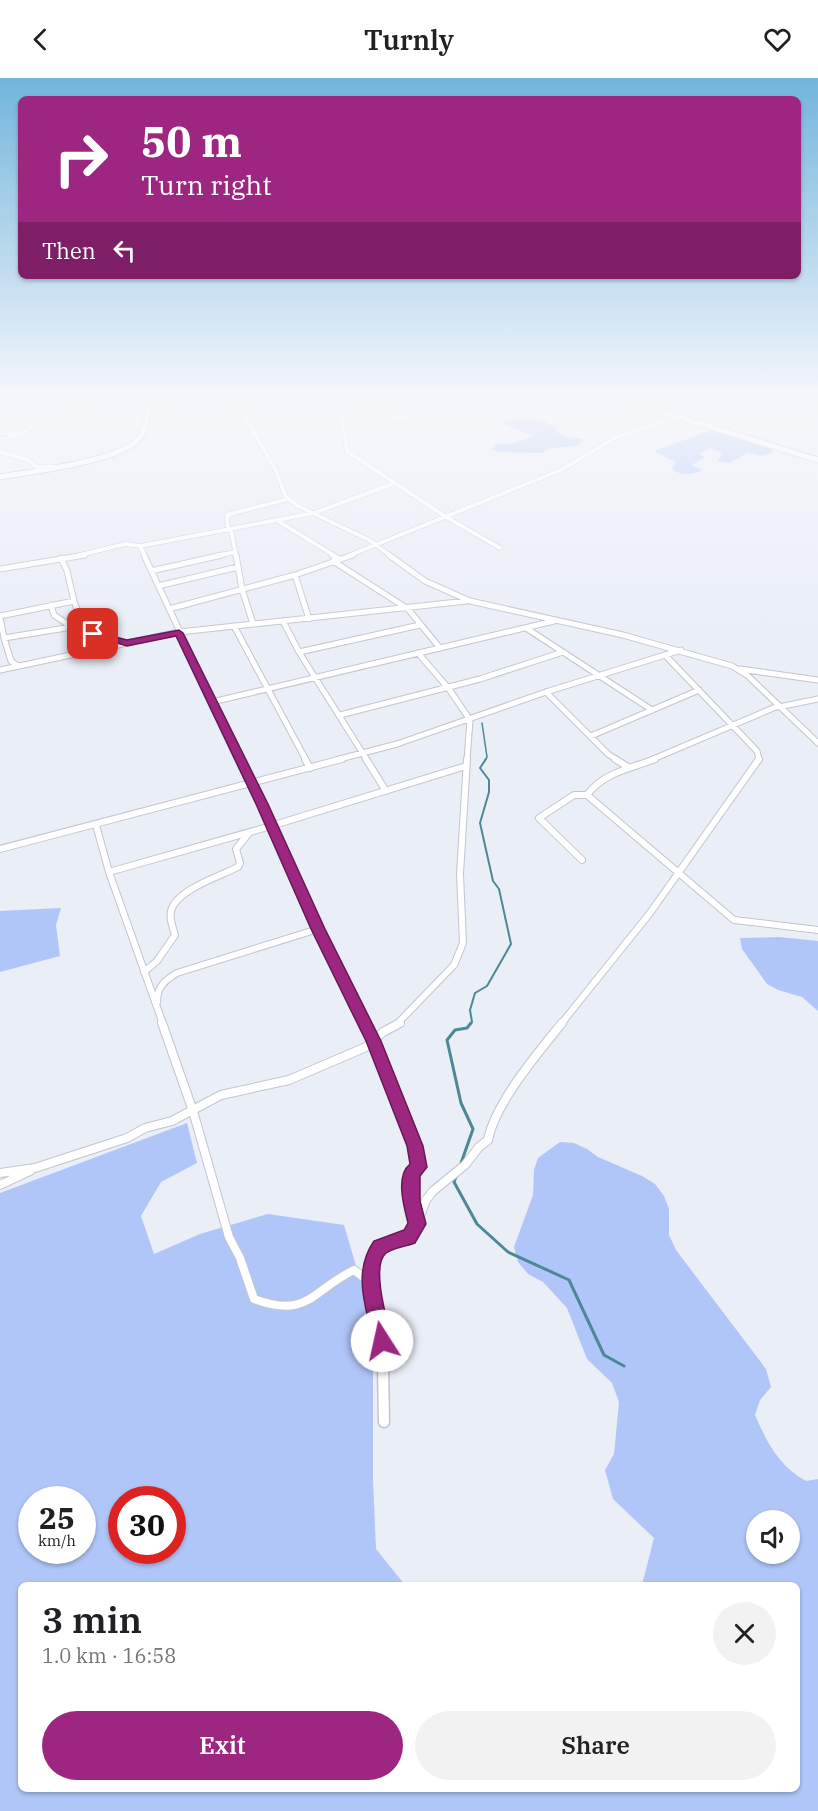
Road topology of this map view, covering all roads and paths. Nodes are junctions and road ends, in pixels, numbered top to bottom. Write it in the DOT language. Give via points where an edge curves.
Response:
graph roads {
  1 [pos="278,480"];
  2 [pos="390,480"];
  3 [pos="537,480"];
  4 [pos="395,483"];
  5 [pos="288,499"];
  6 [pos="314,513"];
  7 [pos="446,517"];
  8 [pos="278,521"];
  9 [pos="229,530"];
  10 [pos="140,546"];
  11 [pos="378,546"];
  12 [pos="500,548"];
  13 [pos="235,552"];
  14 [pos="61,558"];
  15 [pos="336,560"];
  16 [pos="238,567"];
  17 [pos="0,569"];
  18 [pos="151,571"];
  19 [pos="295,575"];
  20 [pos="158,586"];
  21 [pos="242,590"];
  22 [pos="74,601"];
  23 [pos="470,601"];
  24 [pos="51,605"];
  25 [pos="169,609"];
  26 [pos="408,609"];
  27 [pos="0,616"];
  28 [pos="309,619"];
  29 [pos="556,620"];
  30 [pos="283,621"];
  31 [pos="253,624"];
  32 [pos="420,625"];
  33 [pos="234,626"];
  34 [pos="72,627"];
  35 [pos="526,628"];
  36 [pos="85,631"];
  37 [pos="179,633"];
  38 [pos="4,638"];
  39 [pos="127,643"];
  40 [pos="440,648"];
  41 [pos="681,650"];
  42 [pos="299,652"];
  43 [pos="563,652"];
  44 [pos="418,653"];
  45 [pos="665,656"];
  46 [pos="18,666"];
  47 [pos="740,669"];
  48 [pos="0,670"];
  49 [pos="602,676"];
  50 [pos="315,678"];
  51 [pos="818,680"];
  52 [pos="268,688"];
  53 [pos="449,689"];
  54 [pos="699,690"];
  55 [pos="546,692"];
  56 [pos="818,699"];
  57 [pos="212,702"];
  58 [pos="779,706"];
  59 [pos="652,710"];
  60 [pos="340,715"];
  61 [pos="470,720"];
  62 [pos="733,725"];
  63 [pos="591,736"];
  64 [pos="818,743"];
  65 [pos="362,753"];
  66 [pos="466,766"];
  67 [pos="628,767"];
  68 [pos="310,768"];
  69 [pos="252,785"];
  70 [pos="386,791"];
  71 [pos="587,795"];
  72 [pos="96,825"];
  73 [pos="271,826"];
  74 [pos="251,831"];
  75 [pos="0,849"];
  76 [pos="582,860"];
  77 [pos="109,872"];
  78 [pos="678,873"];
  79 [pos="318,929"];
  80 [pos="818,930"];
  81 [pos="144,972"];
  82 [pos="157,1008"];
  83 [pos="373,1041"];
  84 [pos="193,1111"];
  85 [pos="35,1168"];
  86 [pos="0,1173"];
  87 [pos="0,1185"];
  88 [pos="417,1224"];
  89 [pos="371,1283"];
  90 [pos="384,1422"];
  1 -- 5 [label="street"];
  2 -- 4 [label="street"];
  3 -- 7 [label="street"];
  4 -- 6 [label="street"];
  4 -- 7 [label="street"];
  5 -- 6 [label="street"];
  5 -- 9 [label="street" via="230,514"];
  6 -- 8 [label="street"];
  6 -- 11 [label="street"];
  7 -- 11 [label="street"];
  7 -- 12 [label="street"];
  8 -- 9 [label="street"];
  8 -- 15 [label="street"];
  9 -- 10 [label="street"];
  9 -- 13 [label="street"];
  10 -- 14 [label="street" via="125,543"];
  10 -- 18 [label="street"];
  11 -- 15 [label="street"];
  11 -- 23 [label="street" via="425,581"];
  13 -- 16 [label="street"];
  13 -- 18 [label="street"];
  14 -- 17 [label="street"];
  14 -- 22 [label="street"];
  15 -- 19 [label="street"];
  15 -- 26 [label="street"];
  16 -- 20 [label="street"];
  16 -- 21 [label="street"];
  18 -- 20 [label="street"];
  19 -- 21 [label="street"];
  19 -- 28 [label="street"];
  20 -- 25 [label="street"];
  21 -- 25 [label="street"];
  21 -- 31 [label="street"];
  22 -- 24 [label="street"];
  22 -- 36 [label="street"];
  23 -- 26 [label="street"];
  23 -- 29 [label="street"];
  24 -- 27 [label="street"];
  24 -- 34 [label="street" via="54,615"];
  25 -- 37 [label="street"];
  26 -- 28 [label="street"];
  26 -- 32 [label="street"];
  27 -- 38 [label="street"];
  28 -- 30 [label="street"];
  29 -- 35 [label="street"];
  29 -- 41 [label="street"];
  30 -- 31 [label="street"];
  30 -- 42 [label="street"];
  31 -- 33 [label="street"];
  32 -- 40 [label="street"];
  32 -- 42 [label="street"];
  33 -- 37 [label="street"];
  33 -- 52 [label="street"];
  34 -- 36 [label="street"];
  34 -- 38 [label="street"];
  35 -- 40 [label="street"];
  35 -- 43 [label="street"];
  36 -- 39 [label="street"];
  37 -- 39 [label="street"];
  37 -- 57 [label="street"];
  38 -- 46 [label="street" via="11,661"];
  39 -- 46 [label="street"];
  40 -- 44 [label="street"];
  41 -- 45 [label="street"];
  41 -- 47 [label="street"];
  42 -- 50 [label="street"];
  43 -- 49 [label="street"];
  43 -- 53 [label="street"];
  44 -- 50 [label="street"];
  44 -- 53 [label="street"];
  45 -- 49 [label="street"];
  45 -- 54 [label="street"];
  46 -- 48 [label="street"];
  47 -- 51 [label="street"];
  47 -- 58 [label="street"];
  49 -- 55 [label="street"];
  49 -- 59 [label="street"];
  50 -- 52 [label="street"];
  50 -- 60 [label="street"];
  52 -- 57 [label="street"];
  52 -- 68 [label="street"];
  53 -- 60 [label="street"];
  53 -- 61 [label="street"];
  54 -- 59 [label="street"];
  54 -- 62 [label="street"];
  55 -- 61 [label="street"];
  55 -- 63 [label="street"];
  56 -- 58 [label="street"];
  57 -- 69 [label="street"];
  58 -- 62 [label="street"];
  58 -- 64 [label="street"];
  59 -- 63 [label="street"];
  60 -- 65 [label="street"];
  61 -- 65 [label="street"];
  61 -- 66 [label="street"];
  62 -- 67 [label="street"];
  62 -- 78 [label="street" via="757,751 759,760"];
  63 -- 67 [label="street"];
  65 -- 68 [label="street"];
  65 -- 70 [label="street"];
  66 -- 70 [label="street"];
  66 -- 83 [label="street" via="460,954 400,1023"];
  67 -- 71 [label="street" via="598,782"];
  68 -- 69 [label="street"];
  69 -- 72 [label="street"];
  69 -- 73 [label="street"];
  70 -- 73 [label="street"];
  71 -- 76 [label="street" via="574,795 539,818"];
  71 -- 78 [label="street"];
  72 -- 75 [label="street"];
  72 -- 77 [label="street"];
  73 -- 74 [label="street"];
  73 -- 79 [label="street"];
  74 -- 77 [label="street"];
  74 -- 81 [label="street" via="236,849 238,867 194,887 173,908 175,935"];
  77 -- 81 [label="street"];
  78 -- 80 [label="street" via="734,920"];
  78 -- 88 [label="street" via="531,1062 491,1125 488,1140 478,1146 467,1164 449,1173 426,1200"];
  79 -- 82 [label="street" via="177,973 163,982 156,994"];
  79 -- 83 [label="street"];
  81 -- 82 [label="street"];
  82 -- 84 [label="street"];
  83 -- 84 [label="street" via="289,1080 221,1095"];
  83 -- 88 [label="street" via="415,1146 419,1167 412,1172 411,1201"];
  84 -- 85 [label="street" via="127,1138"];
  84 -- 89 [label="street" via="229,1237 254,1299 266,1305 294,1308 339,1275 354,1270"];
  85 -- 86 [label="street"];
  85 -- 87 [label="street"];
  88 -- 89 [label="street" via="409,1237 380,1247 372,1259"];
  89 -- 90 [label="street" via="382,1341"];
}
